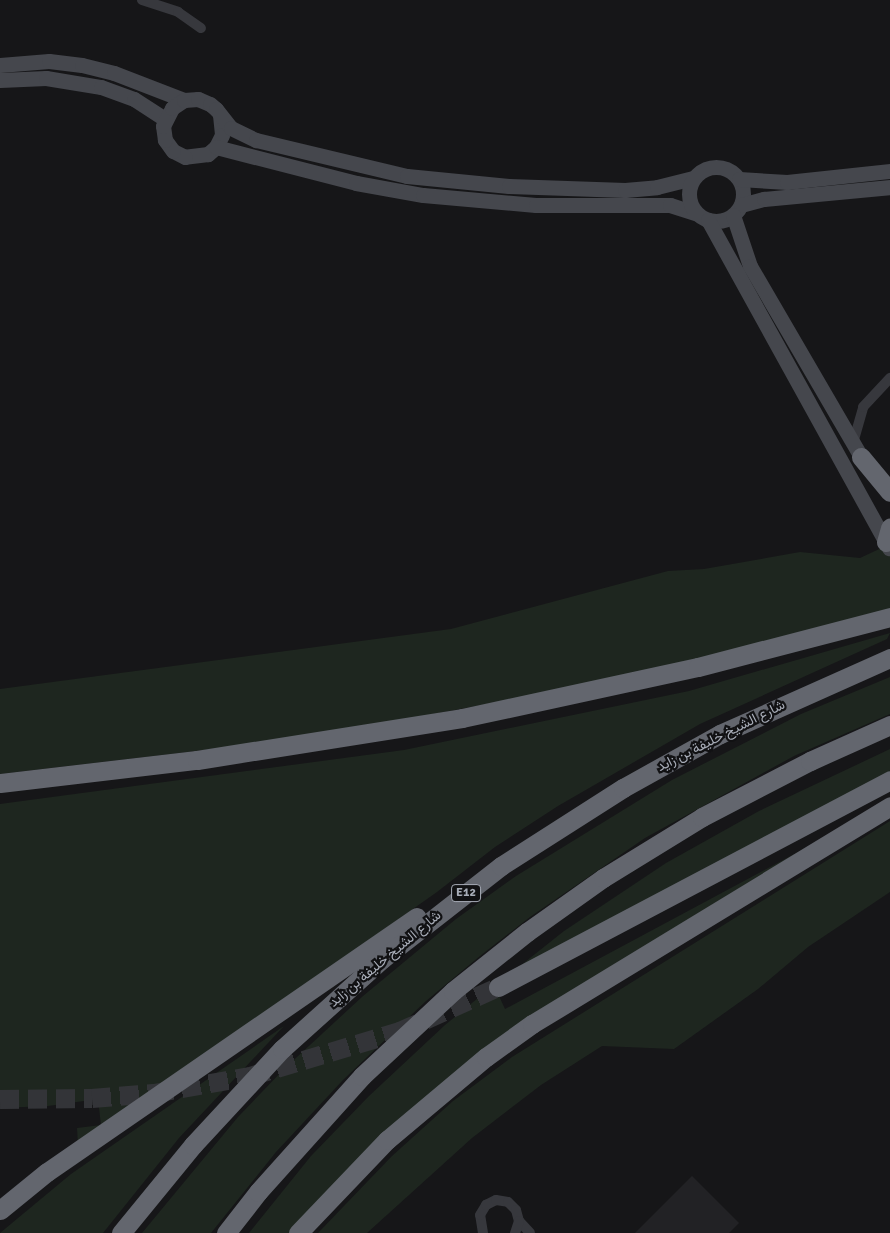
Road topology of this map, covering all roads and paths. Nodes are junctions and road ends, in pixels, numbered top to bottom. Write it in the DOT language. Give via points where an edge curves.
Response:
graph roads {
  1 [pos="142,0"];
  2 [pos="201,28"];
  3 [pos="0,65"];
  4 [pos="0,80"];
  5 [pos="184,100"];
  6 [pos="220,115"];
  7 [pos="165,119"];
  8 [pos="216,147"];
  9 [pos="890,170"];
  10 [pos="694,178"];
  11 [pos="738,179"];
  12 [pos="890,187"];
  13 [pos="737,210"];
  14 [pos="702,217"];
  15 [pos="890,378"];
  16 [pos="857,450"];
  17 [pos="890,492"];
  18 [pos="890,502"];
  19 [pos="889,540"];
  20 [pos="890,617"];
  21 [pos="890,658"];
  22 [pos="890,725"];
  23 [pos="890,780"];
  24 [pos="0,783"];
  25 [pos="890,806"];
  26 [pos="501,866"];
  27 [pos="498,987"];
  28 [pos="0,1210"];
  29 [pos="519,1221"];
  30 [pos="121,1233"];
  31 [pos="226,1233"];
  32 [pos="298,1233"];
  33 [pos="483,1233"];
  34 [pos="515,1233"];
  35 [pos="530,1233"];
  1 -- 2 [label="street" via="178,12"];
  3 -- 5 [label="street" via="34,61 82,64"];
  4 -- 7 [label="street" via="46,78 101,87 134,99"];
  5 -- 6 [label="street" via="204,101"];
  5 -- 7 [label="street" via="172,108"];
  6 -- 8 [label="street" via="222,135"];
  6 -- 10 [label="street" via="231,128 256,140 428,179 625,190 657,188"];
  7 -- 8 [label="street" via="165,140 179,155 201,157"];
  8 -- 14 [label="street" via="356,183 423,195 536,205 670,205"];
  9 -- 11 [label="street" via="787,182"];
  10 -- 11 [label="street" via="704,170 716,167 729,170"];
  10 -- 14 [label="street" via="688,196"];
  11 -- 13 [label="street" via="743,192"];
  12 -- 13 [label="street" via="764,198"];
  13 -- 14 [label="street" via="721,221"];
  13 -- 16 [label="street" via="750,266"];
  14 -- 19 [label="street"];
  15 -- 16 [label="street" via="863,407"];
  16 -- 17 [label="highway"];
  16 -- 18 [label="street"];
  20 -- 24 [label="highway" via="707,665 462,718 197,760"];
  21 -- 26 [label="highway, شارع الشيخ خليفة بن زايد / E12" via="773,708 704,743 623,788"];
  22 -- 31 [label="highway" via="702,817 603,878 527,932 454,992 362,1076 258,1192"];
  23 -- 27 [label="highway"];
  25 -- 32 [label="highway" via="540,1019 486,1057 387,1140"];
  26 -- 28 [label="highway" via="370,949 47,1172"];
  26 -- 30 [label="highway, شارع الشيخ خليفة بن زايد / E12" via="376,964 282,1050 193,1144"];
  29 -- 33 [label="street" via="512,1205 502,1200 491,1202 480,1215"];
  29 -- 34 [label="street"];
  29 -- 35 [label="street"];
}
